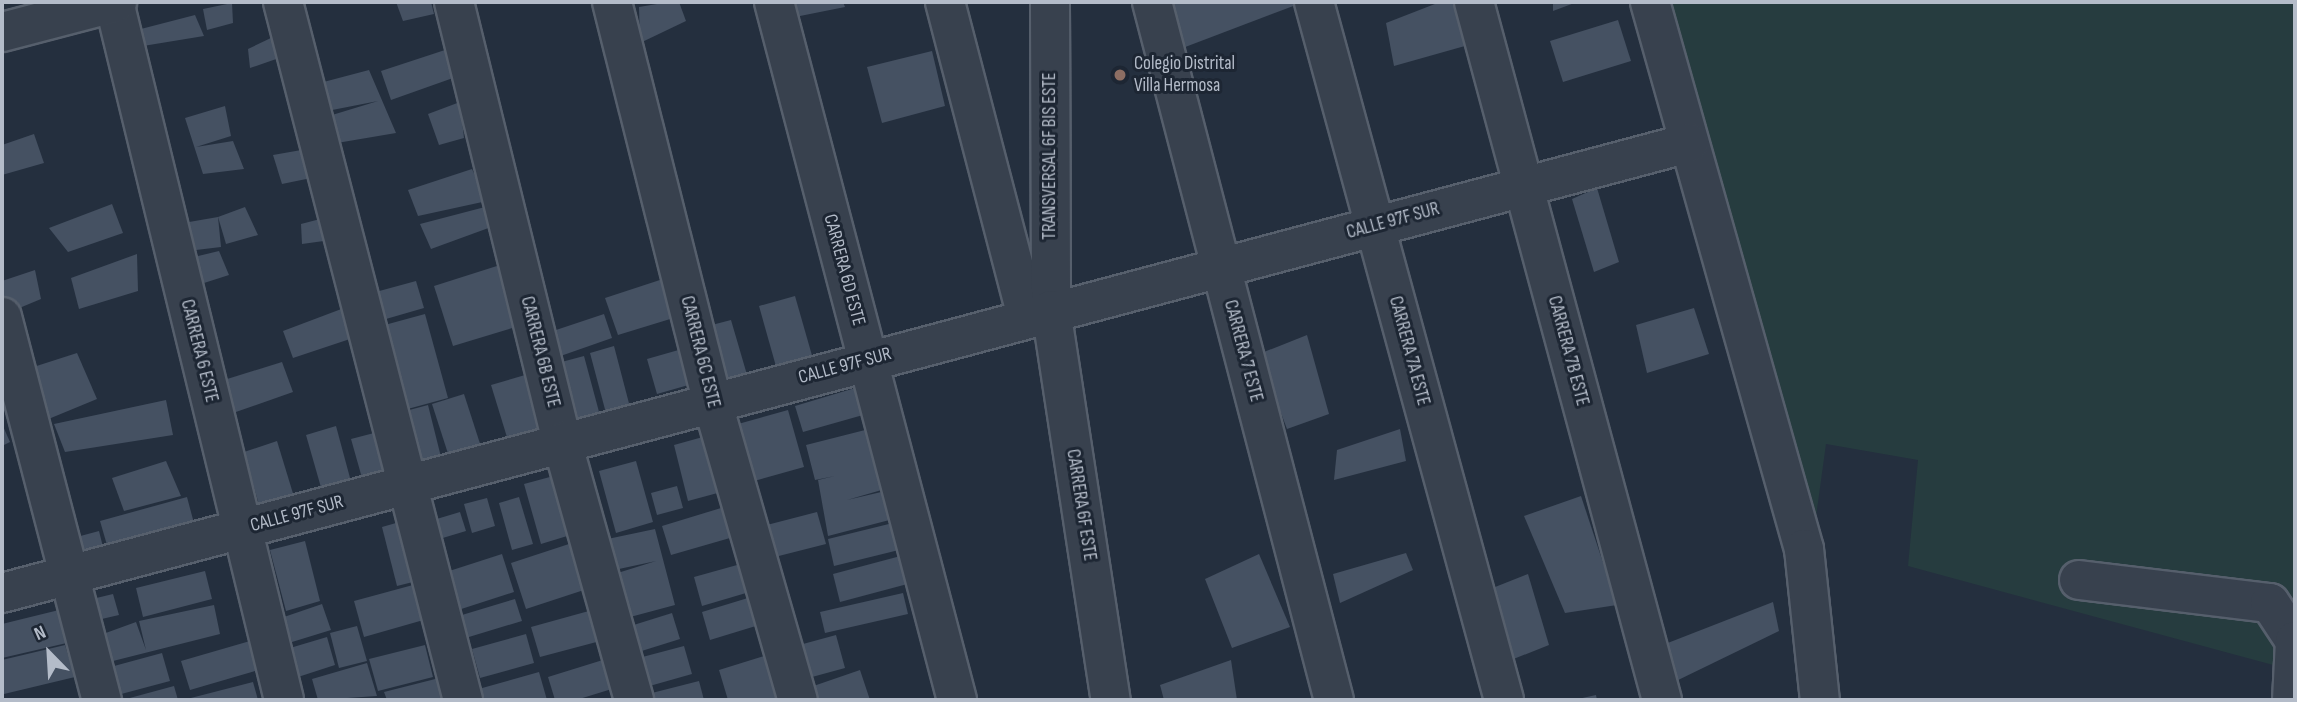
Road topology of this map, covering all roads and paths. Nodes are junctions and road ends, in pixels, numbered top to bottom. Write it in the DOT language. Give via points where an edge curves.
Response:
graph roads {
  1 [pos="115,2"];
  2 [pos="283,2"];
  3 [pos="454,2"];
  4 [pos="612,2"];
  5 [pos="774,2"];
  6 [pos="944,2"];
  7 [pos="1050,2"];
  8 [pos="1152,2"];
  9 [pos="1314,2"];
  10 [pos="1474,2"];
  11 [pos="1650,2"];
  12 [pos="2,32"];
  13 [pos="1689,143"];
  14 [pos="1523,187"];
  15 [pos="1375,225"];
  16 [pos="1221,266"];
  17 [pos="1039,313"];
  18 [pos="2,317"];
  19 [pos="868,359"];
  20 [pos="712,401"];
  21 [pos="562,442"];
  22 [pos="410,483"];
  23 [pos="242,528"];
  24 [pos="69,575"];
  25 [pos="2079,580"];
  26 [pos="2,593"];
  27 [pos="102,700"];
  28 [pos="284,700"];
  29 [pos="463,700"];
  30 [pos="634,700"];
  31 [pos="798,700"];
  32 [pos="957,700"];
  33 [pos="1111,700"];
  34 [pos="1335,700"];
  35 [pos="1504,700"];
  36 [pos="1662,700"];
  37 [pos="1820,700"];
  38 [pos="2292,700"];
  1 -- 12 [label="street"];
  1 -- 23 [label="street, CARRERA 6 ESTE"];
  2 -- 22 [label="street"];
  3 -- 21 [label="street, CARRERA 6B ESTE"];
  4 -- 20 [label="street, CARRERA 6C ESTE"];
  5 -- 19 [label="street, CARRERA 6D ESTE"];
  6 -- 17 [label="street, CARRERA 6F ESTE"];
  7 -- 17 [label="street, TRANSVERSAL 6F BIS ESTE"];
  8 -- 16 [label="street, CARRERA 7 ESTE"];
  9 -- 15 [label="street, CARRERA 7A ESTE"];
  10 -- 14 [label="street, CARRERA 7B ESTE"];
  11 -- 13 [label="street"];
  13 -- 14 [label="street, CALLE 97F SUR"];
  13 -- 37 [label="street" via="1804,549"];
  14 -- 15 [label="street, CALLE 97F SUR"];
  14 -- 36 [label="street, CARRERA 7B ESTE"];
  15 -- 16 [label="street, CALLE 97F SUR"];
  15 -- 35 [label="street, CARRERA 7A ESTE"];
  16 -- 17 [label="street, CALLE 97F SUR"];
  16 -- 34 [label="street, CARRERA 7 ESTE"];
  17 -- 19 [label="street, CALLE 97F SUR"];
  17 -- 33 [label="street, CARRERA 6F ESTE"];
  18 -- 24 [label="street"];
  19 -- 20 [label="street, CALLE 97F SUR"];
  19 -- 32 [label="street, CARRERA 6D ESTE"];
  20 -- 21 [label="street, CALLE 97F SUR"];
  20 -- 31 [label="street, CARRERA 6C ESTE"];
  21 -- 22 [label="street, CALLE 97F SUR"];
  21 -- 30 [label="street, CARRERA 6B ESTE"];
  22 -- 23 [label="street, CALLE 97F SUR"];
  22 -- 29 [label="street"];
  23 -- 24 [label="street, CALLE 97F SUR"];
  23 -- 28 [label="street, CARRERA 6 ESTE"];
  24 -- 26 [label="street, CALLE 97F SUR"];
  24 -- 27 [label="street"];
  25 -- 38 [label="street" via="2270,603 2295,641"];
}
